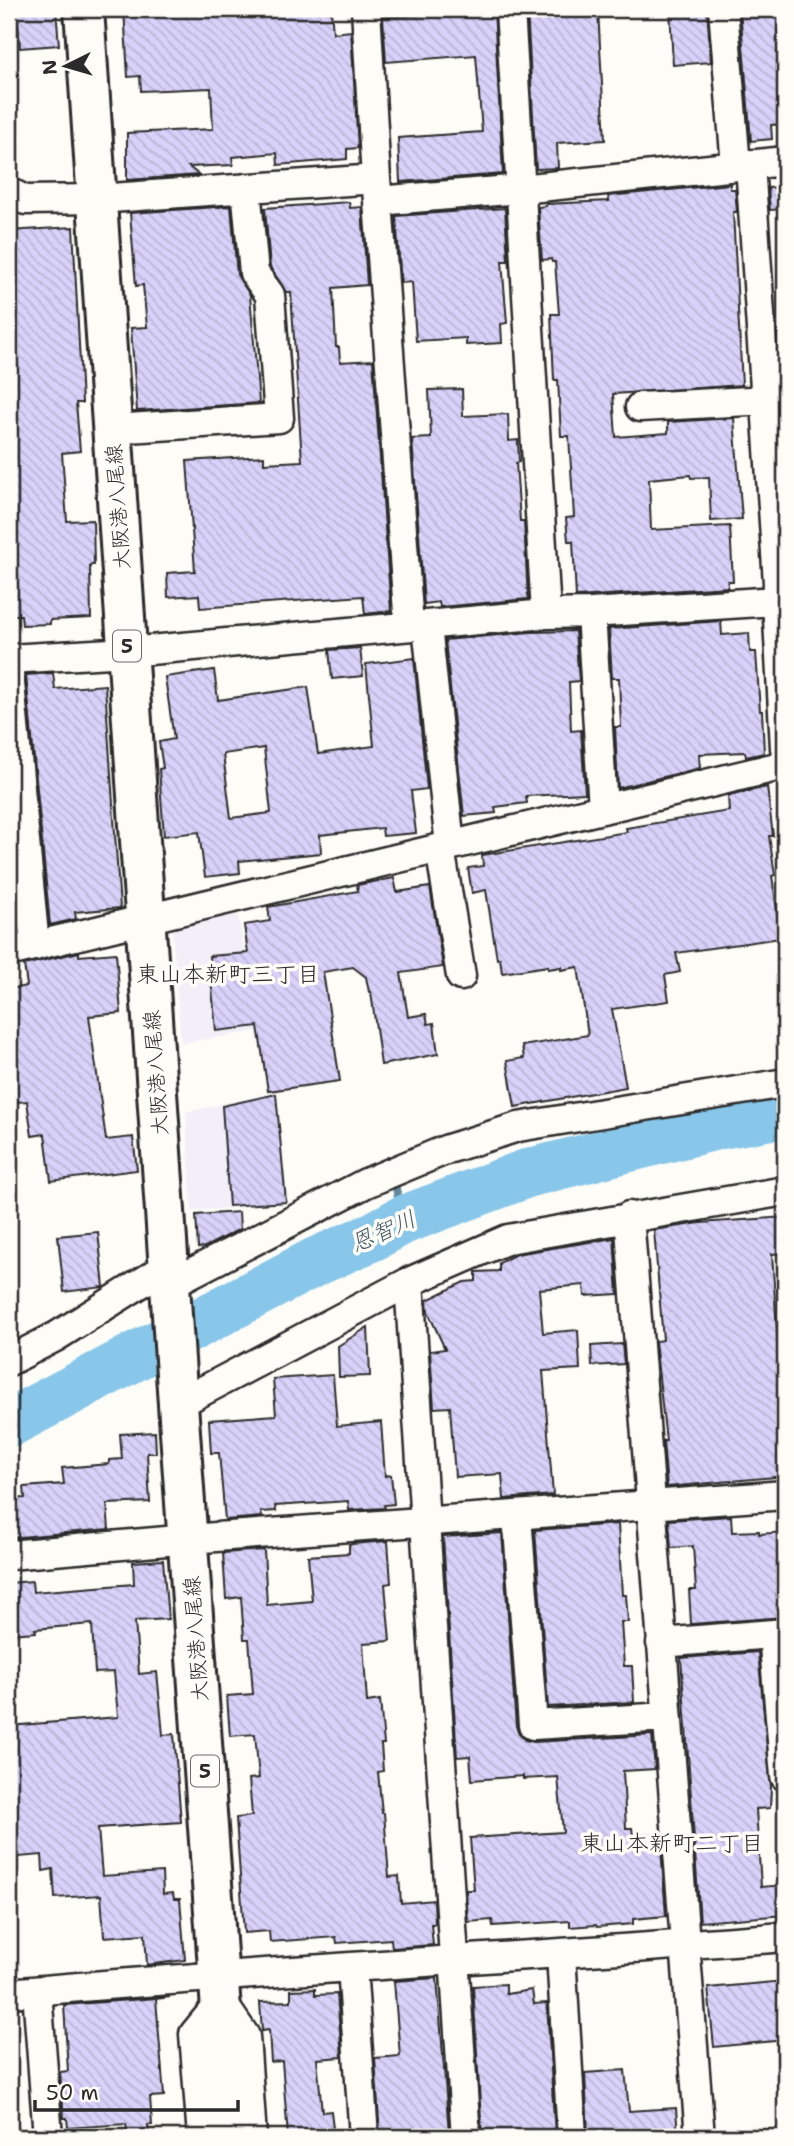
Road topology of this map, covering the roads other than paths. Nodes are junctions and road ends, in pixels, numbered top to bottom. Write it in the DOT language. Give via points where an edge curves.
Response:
graph roads {
  1 [pos="84,9"];
  2 [pos="366,9"];
  3 [pos="510,9"];
  4 [pos="723,9"];
  5 [pos="785,161"];
  6 [pos="743,165"];
  7 [pos="246,188"];
  8 [pos="521,189"];
  9 [pos="377,190"];
  10 [pos="9,192"];
  11 [pos="97,199"];
  12 [pos="776,399"];
  13 [pos="640,407"];
  14 [pos="113,429"];
  15 [pos="780,588"];
  16 [pos="591,613"];
  17 [pos="546,614"];
  18 [pos="418,625"];
  19 [pos="128,652"];
  20 [pos="9,659"];
  21 [pos="9,673"];
  22 [pos="785,748"];
  23 [pos="785,765"];
  24 [pos="603,809"];
  25 [pos="445,847"];
  26 [pos="145,919"];
  27 [pos="22,949"];
  28 [pos="461,976"];
  29 [pos="785,1083"];
  30 [pos="785,1191"];
  31 [pos="629,1216"];
  32 [pos="169,1275"];
  33 [pos="409,1282"];
  34 [pos="9,1361"];
  35 [pos="178,1404"];
  36 [pos="785,1495"];
  37 [pos="650,1507"];
  38 [pos="517,1516"];
  39 [pos="424,1522"];
  40 [pos="189,1539"];
  41 [pos="9,1555"];
  42 [pos="779,1634"];
  43 [pos="661,1643"];
  44 [pos="667,1717"];
  45 [pos="785,1776"];
  46 [pos="785,1937"];
  47 [pos="684,1945"];
  48 [pos="561,1954"];
  49 [pos="453,1962"];
  50 [pos="352,1967"];
  51 [pos="220,1988"];
  52 [pos="37,1990"];
  53 [pos="9,1993"];
  54 [pos="48,2137"];
  55 [pos="202,2137"];
  56 [pos="230,2137"];
  57 [pos="252,2137"];
  58 [pos="364,2137"];
  59 [pos="466,2137"];
  60 [pos="572,2137"];
  61 [pos="700,2137"];
  1 -- 11 [label="main road, 大阪港八尾線 / 5"];
  2 -- 9 [label="street"];
  3 -- 8 [label="street"];
  4 -- 6 [label="street"];
  5 -- 6 [label="street"];
  6 -- 8 [label="street"];
  6 -- 12 [label="street"];
  7 -- 9 [label="street"];
  7 -- 11 [label="street"];
  7 -- 14 [label="street" via="254,273 270,295 279,418"];
  8 -- 9 [label="street"];
  8 -- 17 [label="street"];
  9 -- 18 [label="street"];
  10 -- 11 [label="street" via="25,200"];
  11 -- 14 [label="main road, 大阪港八尾線 / 5"];
  12 -- 13 [label="street"];
  12 -- 15 [label="street"];
  14 -- 19 [label="main road, 大阪港八尾線 / 5"];
  15 -- 16 [label="street"];
  15 -- 22 [label="street"];
  16 -- 17 [label="street"];
  16 -- 24 [label="street"];
  17 -- 18 [label="street"];
  18 -- 19 [label="street"];
  18 -- 25 [label="street"];
  19 -- 20 [label="street"];
  19 -- 26 [label="main road, 大阪港八尾線 / 5"];
  21 -- 27 [label="street"];
  23 -- 24 [label="street"];
  24 -- 25 [label="street"];
  25 -- 26 [label="street"];
  25 -- 28 [label="street"];
  26 -- 27 [label="street"];
  26 -- 32 [label="main road, 大阪港八尾線 / 5"];
  29 -- 32 [label="street" via="518,1127 448,1149 366,1183"];
  30 -- 31 [label="street"];
  31 -- 33 [label="street" via="508,1239"];
  31 -- 37 [label="street"];
  32 -- 34 [label="street"];
  32 -- 35 [label="main road, 大阪港八尾線 / 5"];
  33 -- 35 [label="street"];
  33 -- 39 [label="street"];
  35 -- 40 [label="main road, 大阪港八尾線 / 5"];
  36 -- 37 [label="street"];
  37 -- 38 [label="street"];
  37 -- 43 [label="street"];
  38 -- 39 [label="street"];
  38 -- 44 [label="street" via="533,1725"];
  39 -- 40 [label="street"];
  39 -- 49 [label="street"];
  40 -- 41 [label="street"];
  40 -- 51 [label="main road, 大阪港八尾線 / 5"];
  42 -- 43 [label="street"];
  42 -- 45 [label="street"];
  43 -- 44 [label="street"];
  44 -- 47 [label="street"];
  46 -- 47 [label="street"];
  47 -- 48 [label="street"];
  47 -- 61 [label="street"];
  48 -- 49 [label="street"];
  48 -- 60 [label="street"];
  49 -- 50 [label="street"];
  49 -- 59 [label="street"];
  50 -- 51 [label="street"];
  50 -- 58 [label="street"];
  51 -- 52 [label="street"];
  51 -- 55 [label="street" via="194,2034"];
  51 -- 56 [label="main road, 大阪港八尾線 / 5"];
  51 -- 57 [label="street" via="245,2036"];
  52 -- 53 [label="street"];
  52 -- 54 [label="street"];
}
